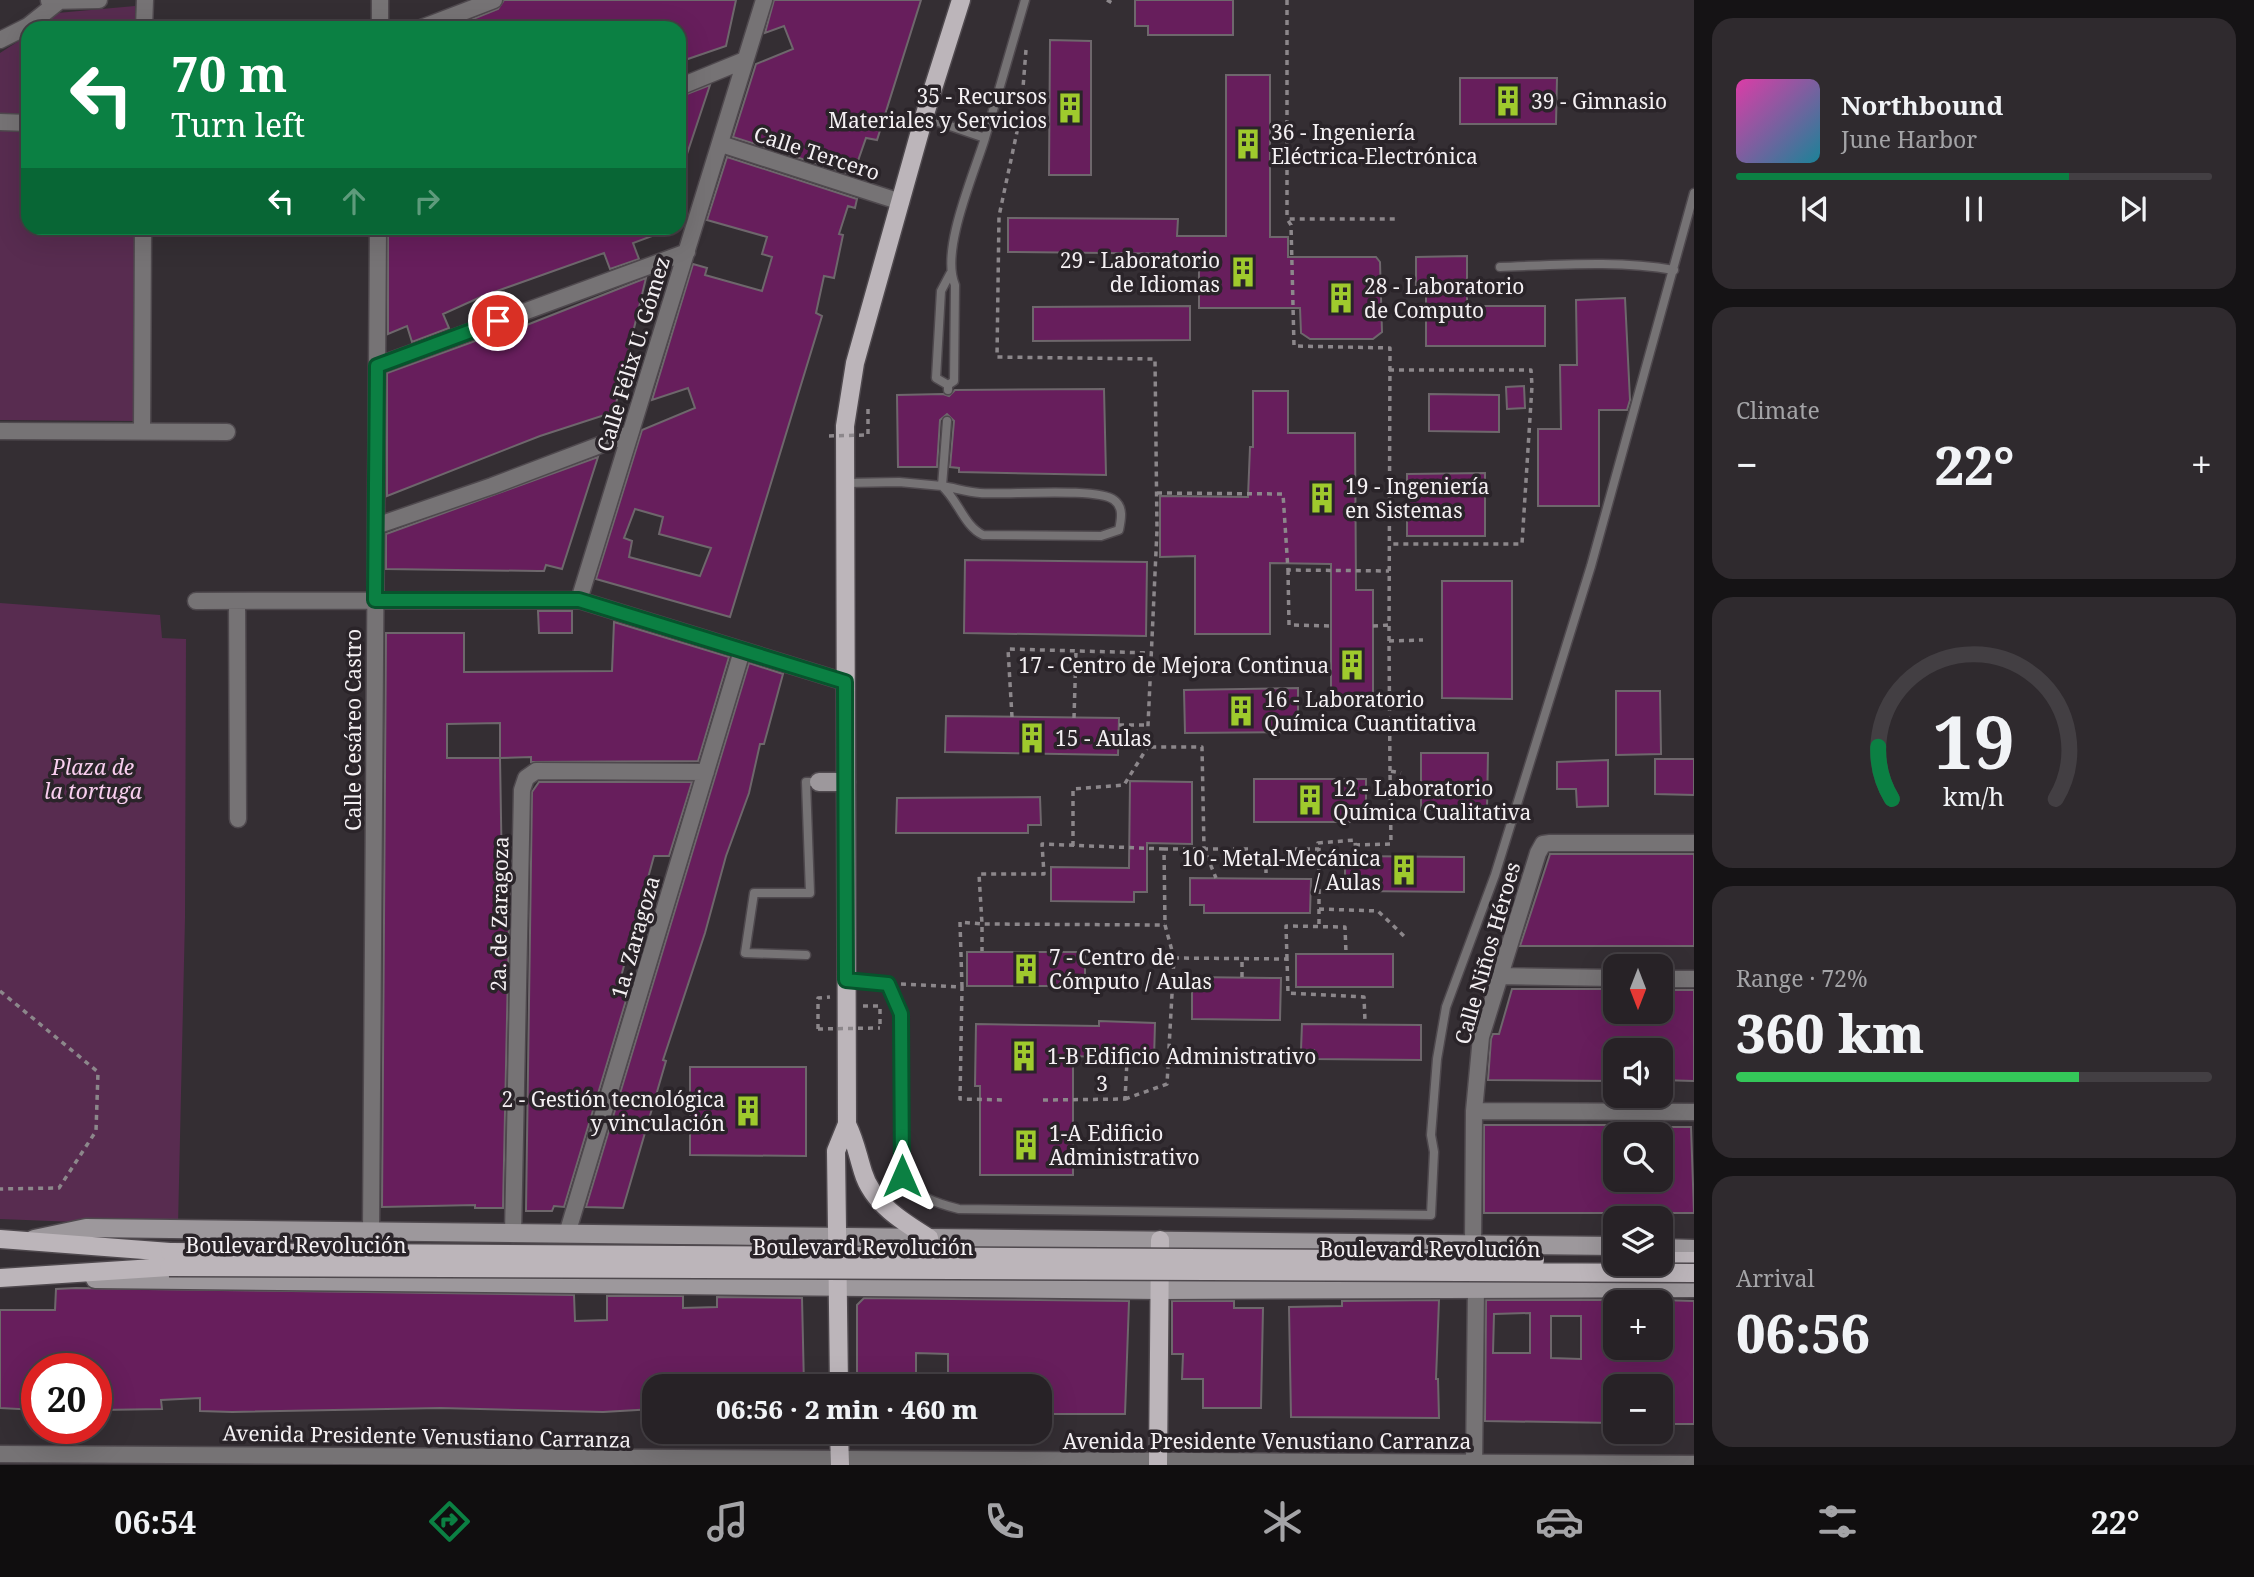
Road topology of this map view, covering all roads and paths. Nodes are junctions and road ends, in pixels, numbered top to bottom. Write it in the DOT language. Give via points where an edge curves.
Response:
graph roads {
  1 [pos="99,0"];
  2 [pos="145,0"];
  3 [pos="380,0"];
  4 [pos="494,0"];
  5 [pos="764,0"];
  6 [pos="961,0"];
  7 [pos="1025,0"];
  8 [pos="1107,0"];
  9 [pos="1287,0"];
  10 [pos="52,1"];
  11 [pos="1112,3"];
  12 [pos="33,21"];
  13 [pos="144,21"];
  14 [pos="380,21"];
  15 [pos="439,21"];
  16 [pos="21,30"];
  17 [pos="1027,38"];
  18 [pos="0,40"];
  19 [pos="745,60"];
  20 [pos="686,84"];
  21 [pos="924,117"];
  22 [pos="0,122"];
  23 [pos="21,123"];
  24 [pos="985,138"];
  25 [pos="721,144"];
  26 [pos="1694,193"];
  27 [pos="901,202"];
  28 [pos="1287,219"];
  29 [pos="1395,219"];
  30 [pos="143,235"];
  31 [pos="378,235"];
  32 [pos="687,252"];
  33 [pos="1500,267"];
  34 [pos="1675,270"];
  35 [pos="950,274"];
  36 [pos="377,366"];
  37 [pos="1389,370"];
  38 [pos="868,402"];
  39 [pos="947,421"];
  40 [pos="142,430"];
  41 [pos="0,431"];
  42 [pos="227,432"];
  43 [pos="629,434"];
  44 [pos="829,436"];
  45 [pos="844,483"];
  46 [pos="943,486"];
  47 [pos="1157,493"];
  48 [pos="376,526"];
  49 [pos="1389,544"];
  50 [pos="1288,570"];
  51 [pos="1389,571"];
  52 [pos="375,600"];
  53 [pos="579,600"];
  54 [pos="196,601"];
  55 [pos="237,601"];
  56 [pos="1331,625"];
  57 [pos="1389,625"];
  58 [pos="1373,626"];
  59 [pos="1423,640"];
  60 [pos="1389,641"];
  61 [pos="742,651"];
  62 [pos="1076,651"];
  63 [pos="1152,653"];
  64 [pos="845,682"];
  65 [pos="1012,717"];
  66 [pos="1074,718"];
  67 [pos="1119,724"];
  68 [pos="1147,725"];
  69 [pos="1147,747"];
  70 [pos="1391,771"];
  71 [pos="706,772"];
  72 [pos="1401,773"];
  73 [pos="819,782"];
  74 [pos="846,782"];
  75 [pos="238,819"];
  76 [pos="1694,843"];
  77 [pos="1356,845"];
  78 [pos="1073,846"];
  79 [pos="1164,849"];
  80 [pos="1204,849"];
  81 [pos="1249,849"];
  82 [pos="1275,849"];
  83 [pos="1319,849"];
  84 [pos="1356,856"];
  85 [pos="1266,858"];
  86 [pos="1216,878"];
  87 [pos="1266,878"];
  88 [pos="1319,909"];
  89 [pos="982,923"];
  90 [pos="1166,925"];
  91 [pos="1319,926"];
  92 [pos="1407,939"];
  93 [pos="982,951"];
  94 [pos="1346,953"];
  95 [pos="806,955"];
  96 [pos="1174,958"];
  97 [pos="1242,958"];
  98 [pos="1287,959"];
  99 [pos="1497,976"];
  100 [pos="1242,978"];
  101 [pos="1603,978"];
  102 [pos="1673,979"];
  103 [pos="1694,979"];
  104 [pos="846,980"];
  105 [pos="888,984"];
  106 [pos="962,987"];
  107 [pos="0,991"];
  108 [pos="818,998"];
  109 [pos="880,1006"];
  110 [pos="1365,1021"];
  111 [pos="1127,1061"];
  112 [pos="1125,1099"];
  113 [pos="1006,1100"];
  114 [pos="1043,1100"];
  115 [pos="1474,1111"];
  116 [pos="1694,1112"];
  117 [pos="847,1124"];
  118 [pos="0,1189"];
  119 [pos="371,1232"];
  120 [pos="513,1234"];
  121 [pos="567,1234"];
  122 [pos="666,1235"];
  123 [pos="836,1238"];
  124 [pos="929,1238"];
  125 [pos="0,1239"];
  126 [pos="33,1240"];
  127 [pos="1160,1240"];
  128 [pos="1473,1242"];
  129 [pos="1603,1247"];
  130 [pos="1673,1248"];
  131 [pos="1694,1249"];
  132 [pos="170,1260"];
  133 [pos="1603,1260"];
  134 [pos="1673,1261"];
  135 [pos="1694,1261"];
  136 [pos="1694,1273"];
  137 [pos="0,1278"];
  138 [pos="32,1278"];
  139 [pos="666,1285"];
  140 [pos="836,1287"];
  141 [pos="1476,1288"];
  142 [pos="1694,1289"];
  143 [pos="1160,1290"];
  144 [pos="839,1374"];
  145 [pos="839,1444"];
  146 [pos="0,1454"];
  147 [pos="212,1460"];
  148 [pos="373,1461"];
  149 [pos="840,1463"];
  150 [pos="1158,1463"];
  151 [pos="1474,1464"];
  152 [pos="1694,1464"];
  1 -- 10 [label="street"];
  2 -- 13 [label="street"];
  3 -- 14 [label="street"];
  4 -- 15 [label="street"];
  5 -- 19 [label="street, Calle Félix U. Gómez"];
  6 -- 21 [label="main road"];
  7 -- 24 [label="lane"];
  8 -- 11 [label="path"];
  9 -- 28 [label="path"];
  10 -- 12 [label="street"];
  16 -- 18 [label="street"];
  17 -- 47 [label="path" via="1021,113 999,216 997,357 1155,359"];
  19 -- 20 [label="street"];
  19 -- 25 [label="street, Calle Félix U. Gómez"];
  21 -- 24 [label="lane"];
  21 -- 27 [label="main road"];
  22 -- 23 [label="street"];
  24 -- 35 [label="lane" via="957,227"];
  25 -- 27 [label="street, Calle Tercero"];
  25 -- 32 [label="street, Calle Félix U. Gómez"];
  26 -- 34 [label="lane"];
  27 -- 45 [label="main road" via="855,363 845,426"];
  28 -- 29 [label="path"];
  28 -- 37 [label="path" via="1291,225 1294,346 1390,348"];
  30 -- 40 [label="street"];
  31 -- 36 [label="street, Calle Cesáreo Castro"];
  32 -- 36 [label="street"];
  32 -- 43 [label="street, Calle Félix U. Gómez"];
  33 -- 34 [label="lane" via="1606,265"];
  34 -- 105 [label="lane" via="1557,677 1488,897 1446,1007 1431,1135 1431,1215 959,1209 933,1202 913,1191 902,1176 901,1014"];
  35 -- 35 [label="lane" via="955,285 954,382 948,387 936,378 941,290"];
  36 -- 48 [label="street, Calle Cesáreo Castro"];
  37 -- 49 [label="path"];
  37 -- 49 [label="path" via="1531,370 1532,386 1522,544"];
  38 -- 44 [label="path, bridge" via="868,435"];
  39 -- 46 [label="lane"];
  40 -- 41 [label="street"];
  40 -- 42 [label="street"];
  43 -- 48 [label="street"];
  43 -- 53 [label="street, Calle Félix U. Gómez"];
  45 -- 46 [label="lane"];
  45 -- 64 [label="main road"];
  46 -- 46 [label="lane" via="979,493 1112,497 1122,517 1119,530 1101,536 983,535 975,532"];
  47 -- 50 [label="path" via="1283,494"];
  47 -- 63 [label="path"];
  48 -- 52 [label="street, Calle Cesáreo Castro"];
  49 -- 51 [label="path"];
  50 -- 51 [label="path"];
  50 -- 56 [label="path" via="1289,625"];
  51 -- 57 [label="path"];
  52 -- 53 [label="street"];
  52 -- 55 [label="street"];
  52 -- 119 [label="street, Calle Cesáreo Castro"];
  53 -- 61 [label="street"];
  54 -- 55 [label="street"];
  55 -- 75 [label="street"];
  57 -- 58 [label="path"];
  57 -- 60 [label="path"];
  59 -- 60 [label="path"];
  60 -- 70 [label="path"];
  61 -- 64 [label="street"];
  61 -- 71 [label="street, 1a. Zaragoza"];
  62 -- 63 [label="path"];
  62 -- 65 [label="path" via="1008,649"];
  62 -- 66 [label="path"];
  63 -- 68 [label="path"];
  64 -- 74 [label="main road"];
  67 -- 68 [label="path"];
  68 -- 69 [label="path"];
  69 -- 78 [label="path" via="1124,785 1073,789"];
  69 -- 80 [label="path" via="1202,747"];
  70 -- 72 [label="path"];
  70 -- 77 [label="path" via="1391,844"];
  71 -- 120 [label="street, 2a. de Zaragoza" via="536,771 526,778 522,790"];
  71 -- 121 [label="street, 1a. Zaragoza"];
  73 -- 74 [label="main road"];
  73 -- 95 [label="lane" via="806,782 810,893 754,892 745,953"];
  74 -- 104 [label="main road"];
  76 -- 99 [label="street, Calle Niños Héroes" via="1544,845"];
  77 -- 83 [label="path" via="1356,840 1318,842"];
  77 -- 84 [label="path"];
  78 -- 79 [label="path"];
  78 -- 89 [label="path" via="1042,844 1044,874 979,874"];
  79 -- 80 [label="path"];
  79 -- 90 [label="path"];
  80 -- 81 [label="path"];
  80 -- 86 [label="path"];
  82 -- 83 [label="path"];
  83 -- 88 [label="path"];
  85 -- 87 [label="path"];
  88 -- 91 [label="path"];
  88 -- 92 [label="path" via="1378,911"];
  89 -- 90 [label="path"];
  89 -- 93 [label="path"];
  89 -- 106 [label="path" via="960,922"];
  90 -- 96 [label="path"];
  91 -- 94 [label="path" via="1345,928"];
  91 -- 98 [label="path" via="1286,926"];
  96 -- 97 [label="path"];
  96 -- 112 [label="path" via="1167,1084"];
  97 -- 98 [label="path"];
  97 -- 100 [label="path"];
  98 -- 110 [label="path" via="1288,993 1364,997"];
  99 -- 101 [label="street"];
  99 -- 115 [label="street, Calle Niños Héroes" via="1481,1037"];
  102 -- 103 [label="street"];
  104 -- 105 [label="lane"];
  104 -- 117 [label="main road"];
  105 -- 106 [label="path"];
  106 -- 113 [label="path" via="960,1099"];
  107 -- 118 [label="path" via="98,1072 96,1131 59,1188"];
  108 -- 109 [label="path, bridge" via="818,1029 880,1028"];
  111 -- 112 [label="path, 3"];
  112 -- 114 [label="path, 3"];
  115 -- 116 [label="street"];
  115 -- 128 [label="street, Calle Niños Héroes"];
  117 -- 123 [label="main road" via="836,1151"];
  117 -- 124 [label="main road" via="860,1151 868,1185 900,1220"];
  119 -- 120 [label="main road, Boulevard Revolución"];
  119 -- 126 [label="main road, Boulevard Revolución" via="86,1228"];
  120 -- 121 [label="main road, Boulevard Revolución"];
  121 -- 122 [label="main road, Boulevard Revolución"];
  122 -- 123 [label="main road, Boulevard Revolución"];
  122 -- 139 [label="main road" via="677,1263 672,1282"];
  123 -- 124 [label="main road, Boulevard Revolución"];
  123 -- 140 [label="main road"];
  124 -- 127 [label="main road, Boulevard Revolución"];
  125 -- 126 [label="main road, Boulevard Revolución"];
  126 -- 132 [label="main road, Boulevard Revolución"];
  127 -- 128 [label="main road, Boulevard Revolución"];
  127 -- 143 [label="main road"];
  128 -- 129 [label="main road, Boulevard Revolución"];
  130 -- 131 [label="main road"];
  132 -- 133 [label="main road, Boulevard Revolución, bridge"];
  132 -- 136 [label="main road, Boulevard Revolución, bridge"];
  132 -- 138 [label="main road, Boulevard Revolución"];
  134 -- 135 [label="main road"];
  137 -- 138 [label="main road, Boulevard Revolución"];
  138 -- 139 [label="main road"];
  139 -- 140 [label="main road"];
  140 -- 143 [label="main road"];
  140 -- 144 [label="main road"];
  141 -- 142 [label="main road"];
  141 -- 143 [label="main road"];
  141 -- 151 [label="street"];
  143 -- 150 [label="main road"];
  145 -- 149 [label="main road"];
  146 -- 147 [label="street, Avenida Presidente Venustiano Carranza"];
  147 -- 148 [label="street, Avenida Presidente Venustiano Carranza"];
  148 -- 149 [label="street, Avenida Presidente Venustiano Carranza"];
  149 -- 150 [label="street, Avenida Presidente Venustiano Carranza"];
  150 -- 151 [label="street, Avenida Presidente Venustiano Carranza"];
  151 -- 152 [label="street, Avenida Presidente Venustiano Carranza"];
}
